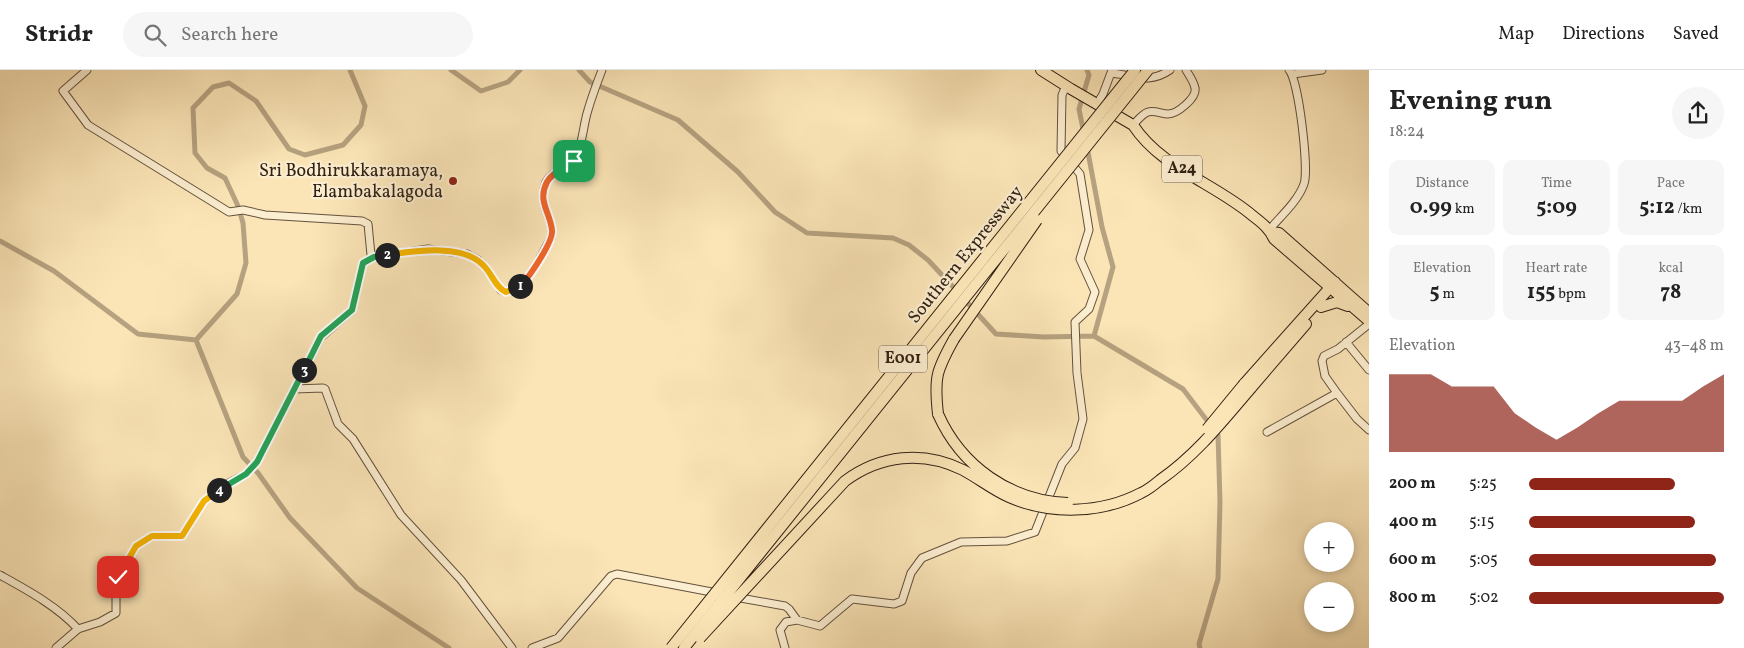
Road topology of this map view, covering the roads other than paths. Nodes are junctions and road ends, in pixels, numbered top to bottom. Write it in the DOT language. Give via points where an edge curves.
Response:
graph roads {
  1 [pos="87,70"];
  2 [pos="602,70"];
  3 [pos="1041,70"];
  4 [pos="1135,70"];
  5 [pos="1148,70"];
  6 [pos="1170,70"];
  7 [pos="1186,70"];
  8 [pos="1322,70"];
  9 [pos="1112,71"];
  10 [pos="1291,72"];
  11 [pos="1068,87"];
  12 [pos="1094,103"];
  13 [pos="1133,125"];
  14 [pos="1082,153"];
  15 [pos="1270,231"];
  16 [pos="374,257"];
  17 [pos="1316,275"];
  18 [pos="1334,286"];
  19 [pos="1317,306"];
  20 [pos="1356,310"];
  21 [pos="1369,312"];
  22 [pos="1369,323"];
  23 [pos="1346,342"];
  24 [pos="1369,370"];
  25 [pos="1247,386"];
  26 [pos="294,389"];
  27 [pos="1337,393"];
  28 [pos="1369,430"];
  29 [pos="1267,432"];
  30 [pos="0,574"];
  31 [pos="797,620"];
  32 [pos="78,629"];
  33 [pos="56,648"];
  34 [pos="512,648"];
  35 [pos="532,648"];
  36 [pos="671,648"];
  37 [pos="684,648"];
  38 [pos="691,648"];
  39 [pos="785,648"];
  1 -- 16 [label="street" via="63,91 88,125 229,212 243,210 265,215 362,221 368,224 371,255"];
  2 -- 16 [label="street" via="578,154 570,165 554,173 547,182 542,200 552,231 551,238 532,273 520,286 506,292 501,290 485,267 467,254 428,249"];
  3 -- 11 [label="highway, A24"];
  4 -- 36 [label="highway, Southern Expressway / E001, bridge"];
  5 -- 14 [label="highway, Southern Expressway / E001, bridge"];
  6 -- 9 [label="street" via="1152,79"];
  7 -- 13 [label="street" via="1195,88 1189,101 1170,114 1148,112"];
  8 -- 10 [label="street"];
  9 -- 12 [label="street"];
  10 -- 15 [label="street" via="1303,137 1305,182"];
  11 -- 12 [label="highway, A24"];
  11 -- 31 [label="street" via="1062,96 1061,151 1080,178 1089,230 1080,259 1095,292 1089,309 1075,322 1083,419 1075,448 1062,464 1035,532 1007,541 961,542 922,558 911,573 902,601 894,604 852,599 820,626"];
  12 -- 13 [label="highway, A24"];
  13 -- 15 [label="highway, A24" via="1162,157 1240,205"];
  14 -- 25 [label="highway, bridge" via="954,339 937,372 938,414 962,454 995,481 1029,497 1078,503 1119,496 1159,476 1196,443"];
  14 -- 37 [label="highway, Southern Expressway / E001, bridge"];
  15 -- 17 [label="highway, A24" via="1274,239"];
  15 -- 18 [label="highway, A24" via="1278,233"];
  16 -- 26 [label="street" via="363,263 352,310 321,336"];
  17 -- 18 [label="highway, A24"];
  17 -- 19 [label="highway"];
  18 -- 19 [label="highway"];
  18 -- 20 [label="highway, A24"];
  18 -- 21 [label="highway, A24"];
  19 -- 20 [label="highway" via="1337,302"];
  19 -- 25 [label="highway"];
  20 -- 22 [label="highway, A24"];
  22 -- 23 [label="street"];
  23 -- 24 [label="street"];
  23 -- 27 [label="street" via="1324,356 1322,361 1325,376"];
  25 -- 38 [label="highway, bridge" via="1204,442 1180,466 1144,492 1109,506 1048,508 1025,503 961,469 928,458 896,458 857,472 828,498"];
  26 -- 32 [label="street" via="257,462 246,474 204,501 182,536 152,536 136,546 118,577 116,613"];
  26 -- 34 [label="street" via="325,389 338,424 353,439 401,515 461,580"];
  27 -- 28 [label="street"];
  27 -- 29 [label="street"];
  30 -- 32 [label="street"];
  31 -- 35 [label="street" via="785,606 617,574 611,576 558,638"];
  31 -- 39 [label="street" via="786,622 780,630"];
  32 -- 33 [label="street"];
}
